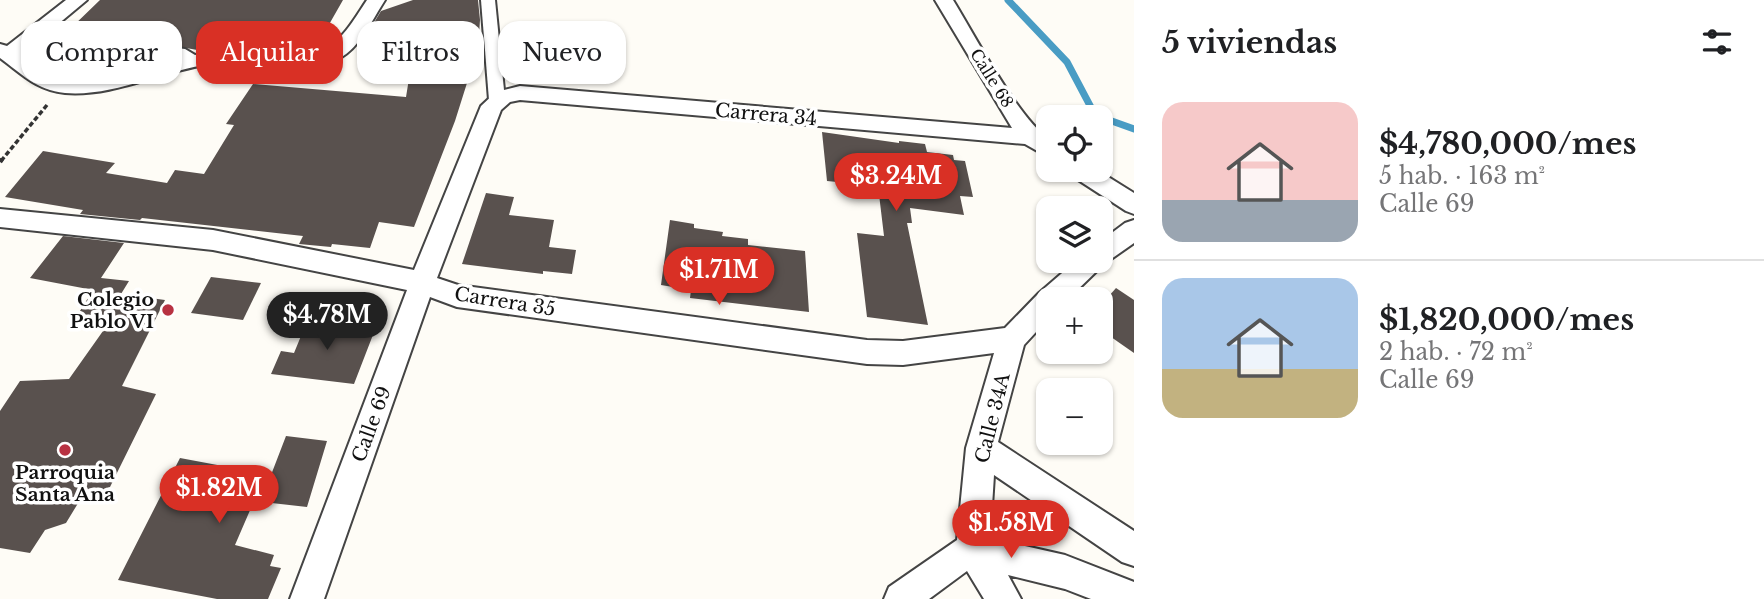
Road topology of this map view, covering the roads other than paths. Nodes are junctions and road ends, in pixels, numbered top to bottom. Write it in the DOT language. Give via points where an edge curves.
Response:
graph roads {
  1 [pos="78,0"];
  2 [pos="376,0"];
  3 [pos="488,0"];
  4 [pos="944,0"];
  5 [pos="343,43"];
  6 [pos="5,52"];
  7 [pos="196,61"];
  8 [pos="500,99"];
  9 [pos="1030,137"];
  10 [pos="1036,141"];
  11 [pos="1099,182"];
  12 [pos="1134,205"];
  13 [pos="0,218"];
  14 [pos="1134,230"];
  15 [pos="1113,246"];
  16 [pos="1079,273"];
  17 [pos="422,283"];
  18 [pos="1064,287"];
  19 [pos="1036,314"];
  20 [pos="1012,339"];
  21 [pos="981,448"];
  22 [pos="973,550"];
  23 [pos="1134,550"];
  24 [pos="307,599"];
  25 [pos="901,599"];
  26 [pos="1004,599"];
  27 [pos="1134,599"];
  1 -- 6 [label="street"];
  2 -- 5 [label="street"];
  3 -- 8 [label="street"];
  4 -- 9 [label="street, Calle 68"];
  6 -- 7 [label="street" via="32,76 64,86"];
  8 -- 9 [label="street, Carrera 34" via="520,93"];
  8 -- 17 [label="street, Calle 69" via="492,106"];
  9 -- 10 [label="street, Calle 68"];
  11 -- 12 [label="street"];
  13 -- 17 [label="street, Carrera 35" via="213,240"];
  14 -- 15 [label="street"];
  16 -- 18 [label="street, Calle 34A"];
  17 -- 20 [label="street, Carrera 35" via="457,296 867,352 903,354"];
  17 -- 24 [label="street, Calle 69"];
  19 -- 20 [label="street, Calle 34A"];
  20 -- 21 [label="street, Calle 34A"];
  21 -- 22 [label="street, Calle 34A"];
  21 -- 23 [label="street"];
  22 -- 25 [label="street"];
  22 -- 26 [label="street"];
  22 -- 27 [label="street" via="1065,572"];
}
